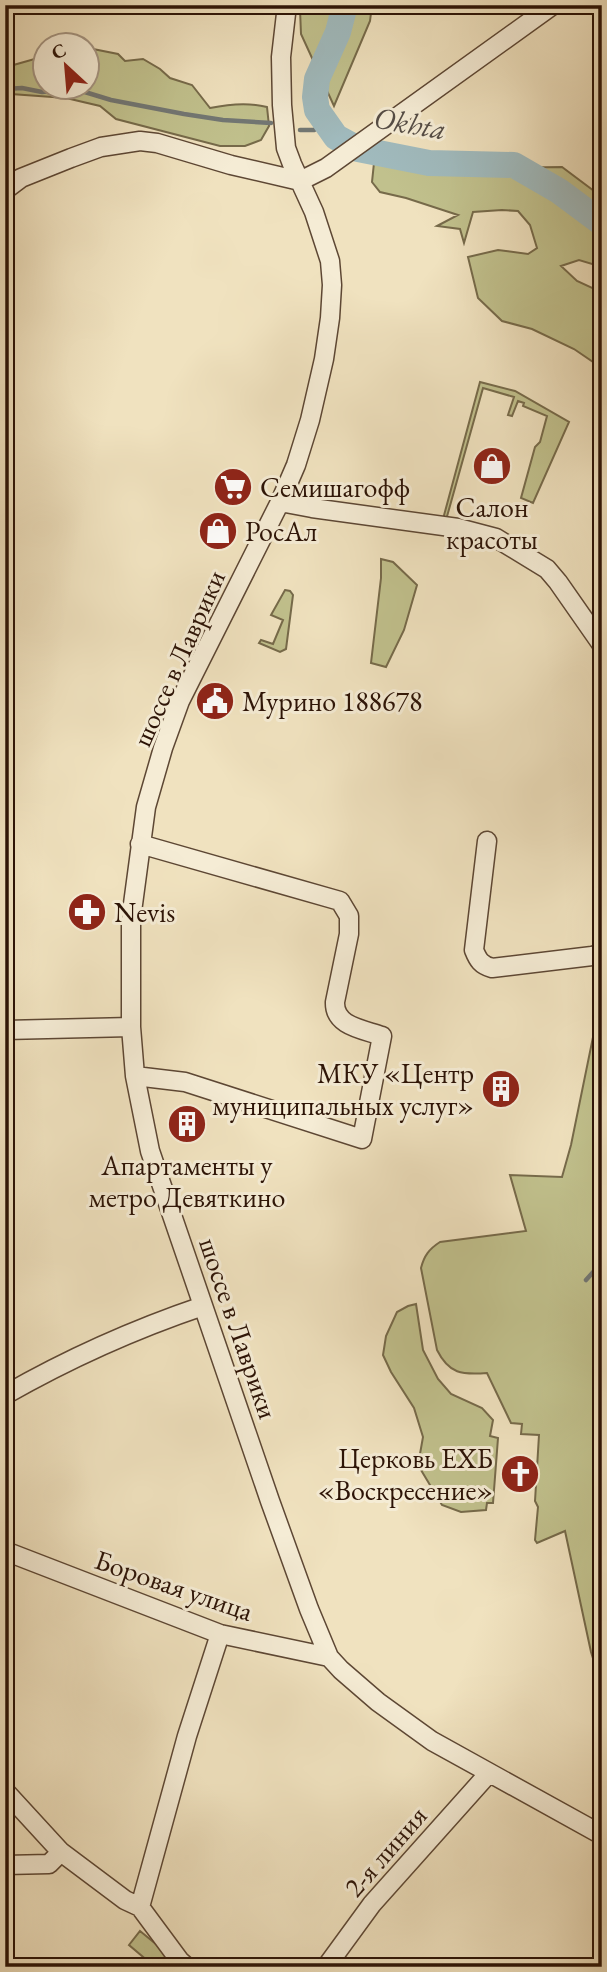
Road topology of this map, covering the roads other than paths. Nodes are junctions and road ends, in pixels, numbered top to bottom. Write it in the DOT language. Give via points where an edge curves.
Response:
graph roads {
  1 [pos="287,5"];
  2 [pos="553,5"];
  3 [pos="300,181"];
  4 [pos="5,190"];
  5 [pos="280,502"];
  6 [pos="602,645"];
  7 [pos="488,841"];
  8 [pos="140,844"];
  9 [pos="602,953"];
  10 [pos="131,1027"];
  11 [pos="5,1030"];
  12 [pos="135,1076"];
  13 [pos="203,1306"];
  14 [pos="5,1395"];
  15 [pos="5,1550"];
  16 [pos="220,1634"];
  17 [pos="329,1657"];
  18 [pos="489,1773"];
  19 [pos="5,1791"];
  20 [pos="602,1835"];
  21 [pos="61,1852"];
  22 [pos="5,1865"];
  23 [pos="140,1908"];
  24 [pos="187,1967"];
  25 [pos="326,1967"];
  1 -- 3 [label="street, шоссе в Лаврики" via="282,105 285,141"];
  2 -- 3 [label="street" via="326,168"];
  3 -- 4 [label="street" via="139,141 81,155 21,178"];
  3 -- 5 [label="street, шоссе в Лаврики" via="330,261 330,318 310,420"];
  5 -- 6 [label="street" via="458,528 496,538 547,569"];
  5 -- 8 [label="street, шоссе в Лаврики" via="173,719 146,807"];
  7 -- 9 [label="street" via="474,950 478,960 492,968"];
  8 -- 10 [label="street, шоссе в Лаврики" via="131,919"];
  8 -- 12 [label="street" via="340,901 349,916 349,934 335,1011 342,1022 382,1036 362,1139 185,1082"];
  10 -- 11 [label="street"];
  10 -- 12 [label="street, шоссе в Лаврики"];
  12 -- 13 [label="street, шоссе в Лаврики" via="150,1151"];
  13 -- 14 [label="street" via="152,1323"];
  13 -- 17 [label="street, шоссе в Лаврики"];
  15 -- 16 [label="street, Боровая улица"];
  16 -- 17 [label="street, Боровая улица"];
  16 -- 23 [label="street"];
  17 -- 18 [label="street" via="389,1710"];
  18 -- 20 [label="street"];
  18 -- 25 [label="street, 2-я линия" via="372,1904"];
  19 -- 21 [label="street"];
  21 -- 22 [label="street" via="49,1864"];
  21 -- 23 [label="street"];
  23 -- 24 [label="street"];
}
